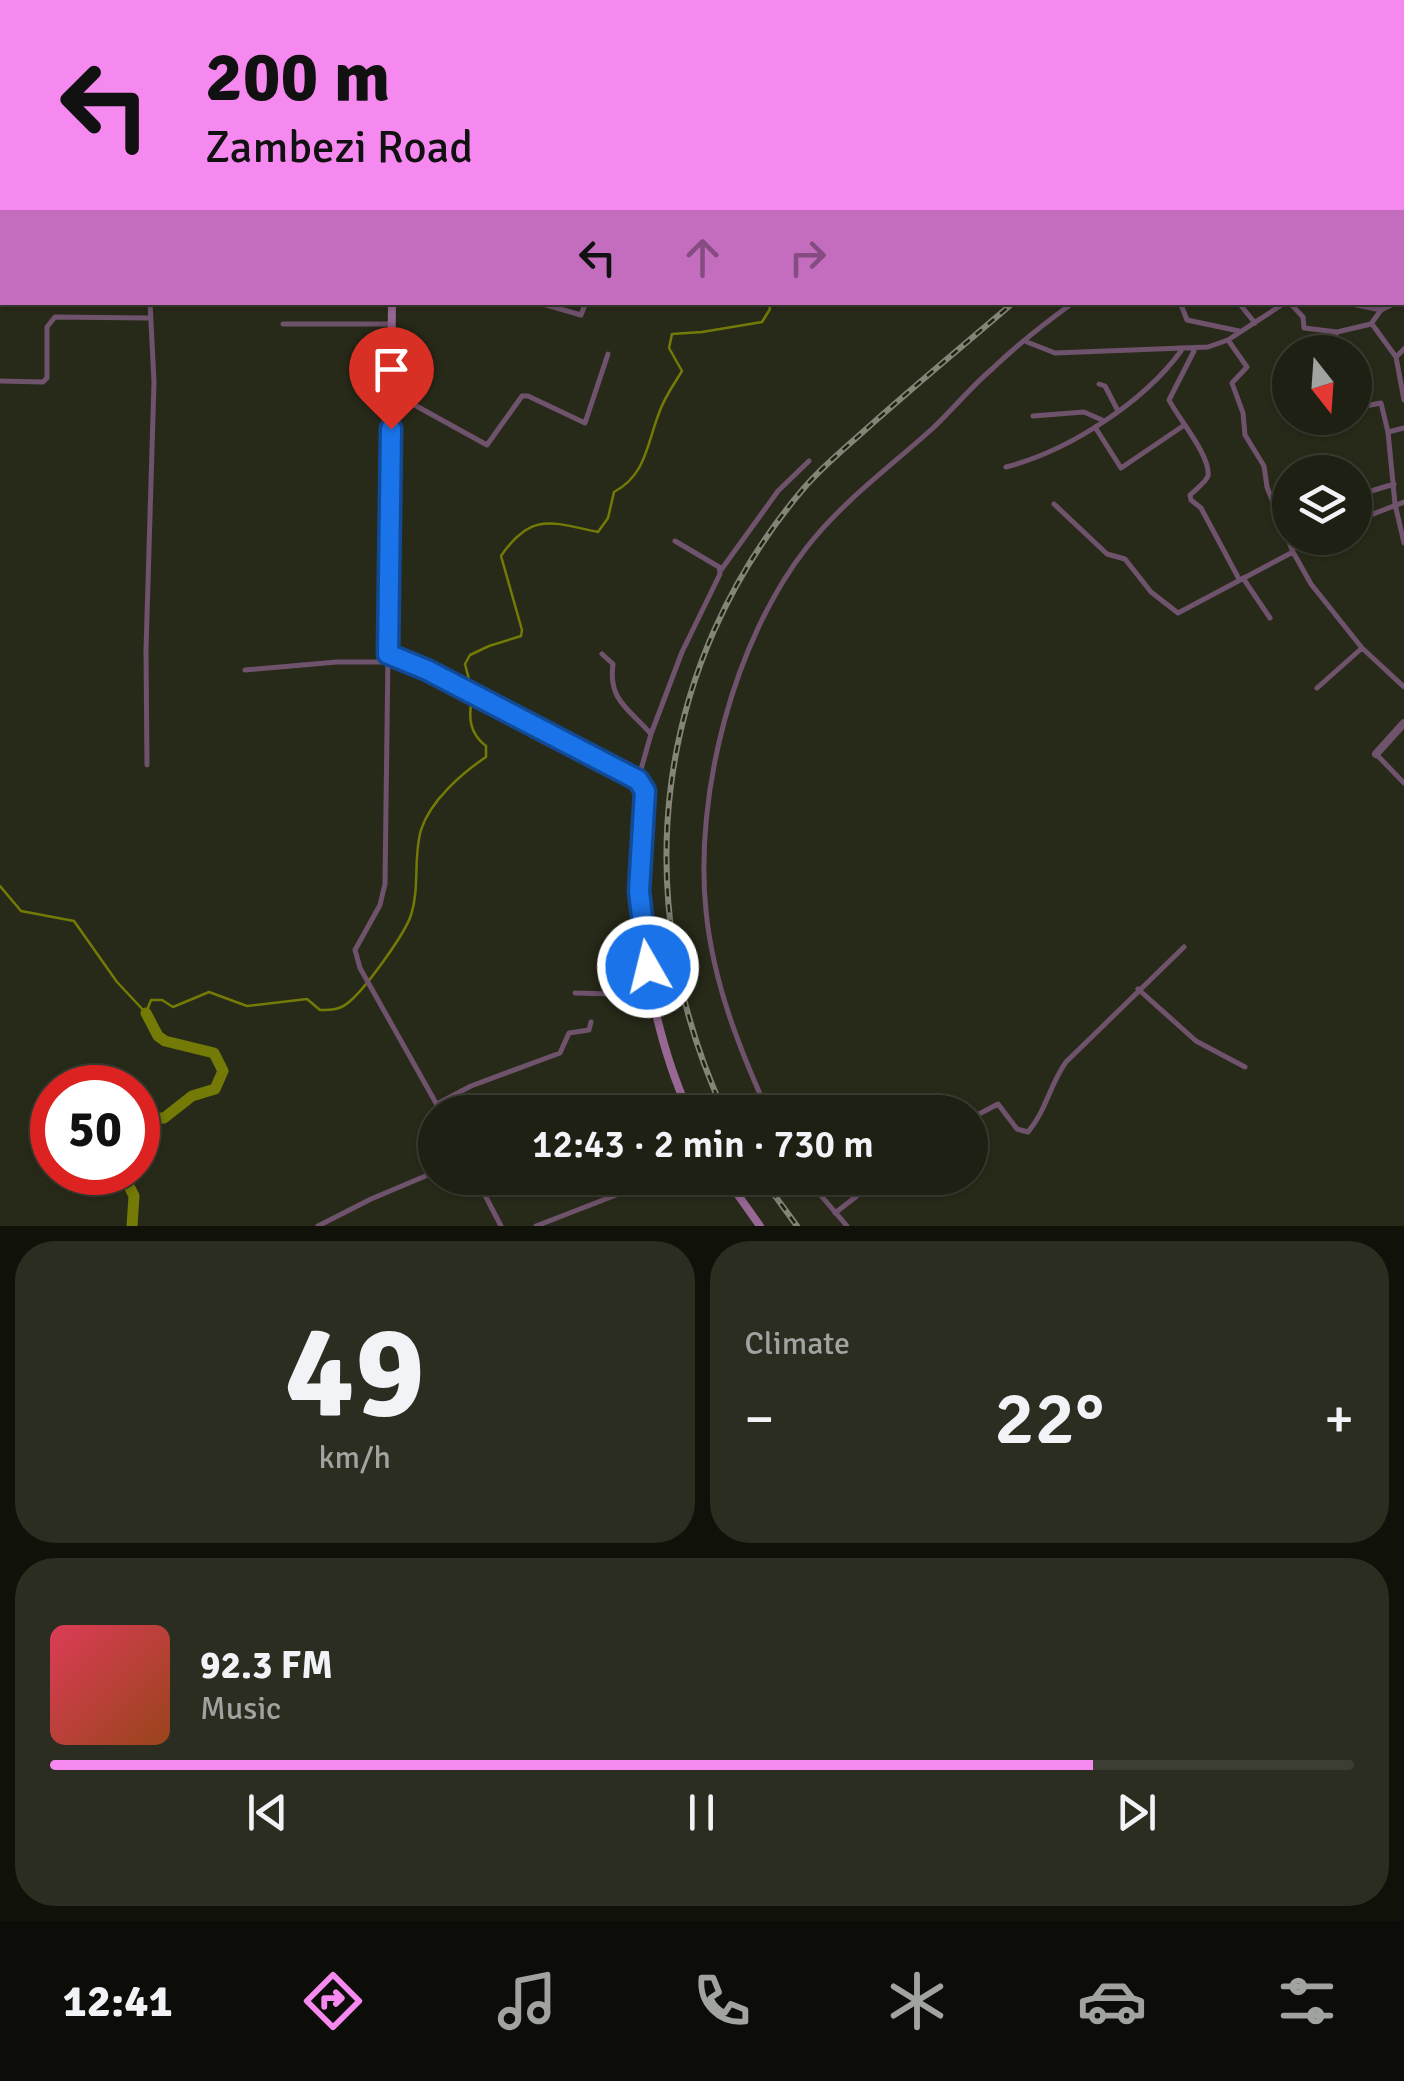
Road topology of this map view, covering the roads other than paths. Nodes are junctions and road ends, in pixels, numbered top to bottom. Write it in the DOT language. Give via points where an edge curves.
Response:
graph roads {
  1 [pos="150,305"];
  2 [pos="392,305"];
  3 [pos="547,305"];
  4 [pos="585,305"];
  5 [pos="1070,305"];
  6 [pos="1181,305"];
  7 [pos="1240,305"];
  8 [pos="1282,305"];
  9 [pos="1290,305"];
  10 [pos="1357,305"];
  11 [pos="1393,305"];
  12 [pos="1381,310"];
  13 [pos="150,318"];
  14 [pos="1255,323"];
  15 [pos="283,324"];
  16 [pos="392,324"];
  17 [pos="1371,324"];
  18 [pos="1240,332"];
  19 [pos="1337,332"];
  20 [pos="1336,335"];
  21 [pos="1228,340"];
  22 [pos="1026,342"];
  23 [pos="1195,349"];
  24 [pos="1404,349"];
  25 [pos="1181,351"];
  26 [pos="608,354"];
  27 [pos="1396,357"];
  28 [pos="0,381"];
  29 [pos="1099,384"];
  30 [pos="391,392"];
  31 [pos="1404,400"];
  32 [pos="1372,404"];
  33 [pos="1118,411"];
  34 [pos="1033,416"];
  35 [pos="1102,420"];
  36 [pos="1183,426"];
  37 [pos="1095,428"];
  38 [pos="1404,428"];
  39 [pos="1388,432"];
  40 [pos="809,461"];
  41 [pos="1006,467"];
  42 [pos="1394,484"];
  43 [pos="1372,491"];
  44 [pos="1272,498"];
  45 [pos="1404,502"];
  46 [pos="1054,504"];
  47 [pos="1395,504"];
  48 [pos="1372,514"];
  49 [pos="675,541"];
  50 [pos="1404,543"];
  51 [pos="1284,555"];
  52 [pos="1296,555"];
  53 [pos="721,570"];
  54 [pos="1241,578"];
  55 [pos="1270,618"];
  56 [pos="1362,648"];
  57 [pos="602,654"];
  58 [pos="388,658"];
  59 [pos="245,670"];
  60 [pos="1316,688"];
  61 [pos="1404,688"];
  62 [pos="1404,723"];
  63 [pos="652,734"];
  64 [pos="1376,754"];
  65 [pos="146,765"];
  66 [pos="638,780"];
  67 [pos="1404,782"];
  68 [pos="1184,947"];
  69 [pos="652,990"];
  70 [pos="1138,990"];
  71 [pos="575,993"];
  72 [pos="591,1022"];
  73 [pos="1245,1067"];
  74 [pos="432,1095"];
  75 [pos="454,1095"];
  76 [pos="684,1095"];
  77 [pos="761,1095"];
  78 [pos="988,1109"];
  79 [pos="418,1179"];
  80 [pos="485,1195"];
  81 [pos="616,1195"];
  82 [pos="738,1195"];
  83 [pos="821,1195"];
  84 [pos="859,1195"];
  85 [pos="836,1213"];
  86 [pos="318,1226"];
  87 [pos="501,1226"];
  88 [pos="536,1226"];
  89 [pos="760,1226"];
  90 [pos="847,1226"];
  1 -- 13 [label="street"];
  2 -- 16 [label="main road"];
  3 -- 4 [label="street" via="582,315"];
  5 -- 22 [label="street"];
  6 -- 18 [label="street" via="1188,320"];
  7 -- 14 [label="street"];
  8 -- 14 [label="street"];
  9 -- 19 [label="street" via="1304,328"];
  10 -- 12 [label="street"];
  11 -- 12 [label="street"];
  12 -- 17 [label="street"];
  13 -- 28 [label="street" via="55,317 48,327 43,382"];
  13 -- 65 [label="street"];
  14 -- 18 [label="street"];
  15 -- 16 [label="street"];
  16 -- 30 [label="main road"];
  17 -- 19 [label="street"];
  17 -- 27 [label="street"];
  18 -- 21 [label="street"];
  19 -- 20 [label="street"];
  21 -- 23 [label="street"];
  21 -- 44 [label="street" via="1247,367 1232,383 1244,434 1264,466"];
  22 -- 25 [label="street" via="1055,353"];
  22 -- 77 [label="street" via="829,521 785,580 740,677 712,780 704,884 718,981"];
  23 -- 25 [label="street"];
  23 -- 36 [label="street" via="1169,397"];
  24 -- 27 [label="street"];
  25 -- 33 [label="street"];
  26 -- 30 [label="street" via="585,423 522,396 486,444"];
  27 -- 31 [label="street"];
  29 -- 33 [label="street"];
  30 -- 58 [label="main road"];
  32 -- 39 [label="street" via="1381,402"];
  33 -- 35 [label="street"];
  34 -- 35 [label="street" via="1084,412"];
  35 -- 37 [label="street"];
  36 -- 37 [label="street" via="1121,468"];
  36 -- 54 [label="street" via="1208,478 1190,500"];
  37 -- 41 [label="street"];
  38 -- 39 [label="street"];
  39 -- 42 [label="street"];
  40 -- 53 [label="street" via="778,491"];
  42 -- 43 [label="street"];
  42 -- 47 [label="street"];
  45 -- 47 [label="street"];
  46 -- 54 [label="street" via="1096,546 1125,559 1174,612"];
  47 -- 48 [label="street"];
  47 -- 50 [label="street"];
  49 -- 53 [label="street"];
  51 -- 54 [label="street"];
  52 -- 56 [label="street" via="1322,601"];
  53 -- 63 [label="street"];
  54 -- 55 [label="street"];
  56 -- 60 [label="street"];
  56 -- 61 [label="street"];
  57 -- 63 [label="street" via="613,664 614,694"];
  58 -- 59 [label="street"];
  58 -- 66 [label="main road" via="466,690"];
  58 -- 74 [label="street" via="385,884 356,945 360,968"];
  62 -- 64 [label="street"];
  63 -- 66 [label="street"];
  64 -- 67 [label="street"];
  66 -- 69 [label="main road" via="645,791 640,916"];
  68 -- 70 [label="street"];
  69 -- 71 [label="street"];
  69 -- 76 [label="main road"];
  70 -- 73 [label="street" via="1196,1041"];
  70 -- 78 [label="street" via="1066,1062 1028,1132 1017,1130 998,1104"];
  72 -- 75 [label="street" via="589,1030 569,1034 560,1053"];
  79 -- 86 [label="street"];
  80 -- 87 [label="street"];
  81 -- 88 [label="street"];
  82 -- 89 [label="main road"];
  83 -- 85 [label="street"];
  84 -- 85 [label="street"];
  85 -- 90 [label="street"];
}
